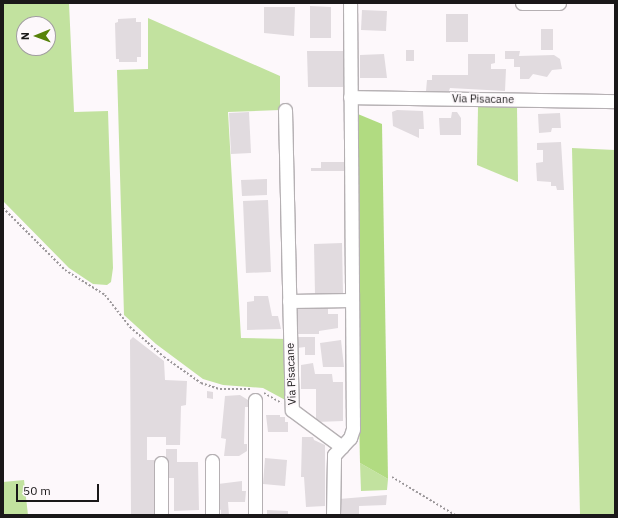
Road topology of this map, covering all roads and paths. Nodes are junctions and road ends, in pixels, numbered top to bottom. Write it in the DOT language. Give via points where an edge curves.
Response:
graph roads {
  1 [pos="350,3"];
  2 [pos="522,3"];
  3 [pos="559,3"];
  4 [pos="350,97"];
  5 [pos="615,101"];
  6 [pos="285,110"];
  7 [pos="3,208"];
  8 [pos="352,300"];
  9 [pos="289,301"];
  10 [pos="258,394"];
  11 [pos="292,410"];
  12 [pos="342,447"];
  13 [pos="212,461"];
  14 [pos="161,463"];
  15 [pos="392,477"];
  16 [pos="161,515"];
  17 [pos="212,515"];
  18 [pos="255,515"];
  19 [pos="333,515"];
  20 [pos="455,515"];
  1 -- 4 [label="street"];
  2 -- 3 [label="street"];
  4 -- 5 [label="street, Via Pisacane"];
  4 -- 8 [label="street"];
  6 -- 9 [label="street, Via Pisacane"];
  7 -- 10 [label="path" via="65,270 105,295 130,327 164,357 208,385"];
  8 -- 9 [label="street"];
  8 -- 12 [label="street" via="353,429 350,438"];
  9 -- 11 [label="street, Via Pisacane"];
  10 -- 11 [label="path"];
  10 -- 18 [label="street"];
  11 -- 12 [label="street, Via Pisacane"];
  12 -- 19 [label="street" via="334,455"];
  13 -- 17 [label="street"];
  14 -- 16 [label="street"];
  15 -- 20 [label="path"];
}
